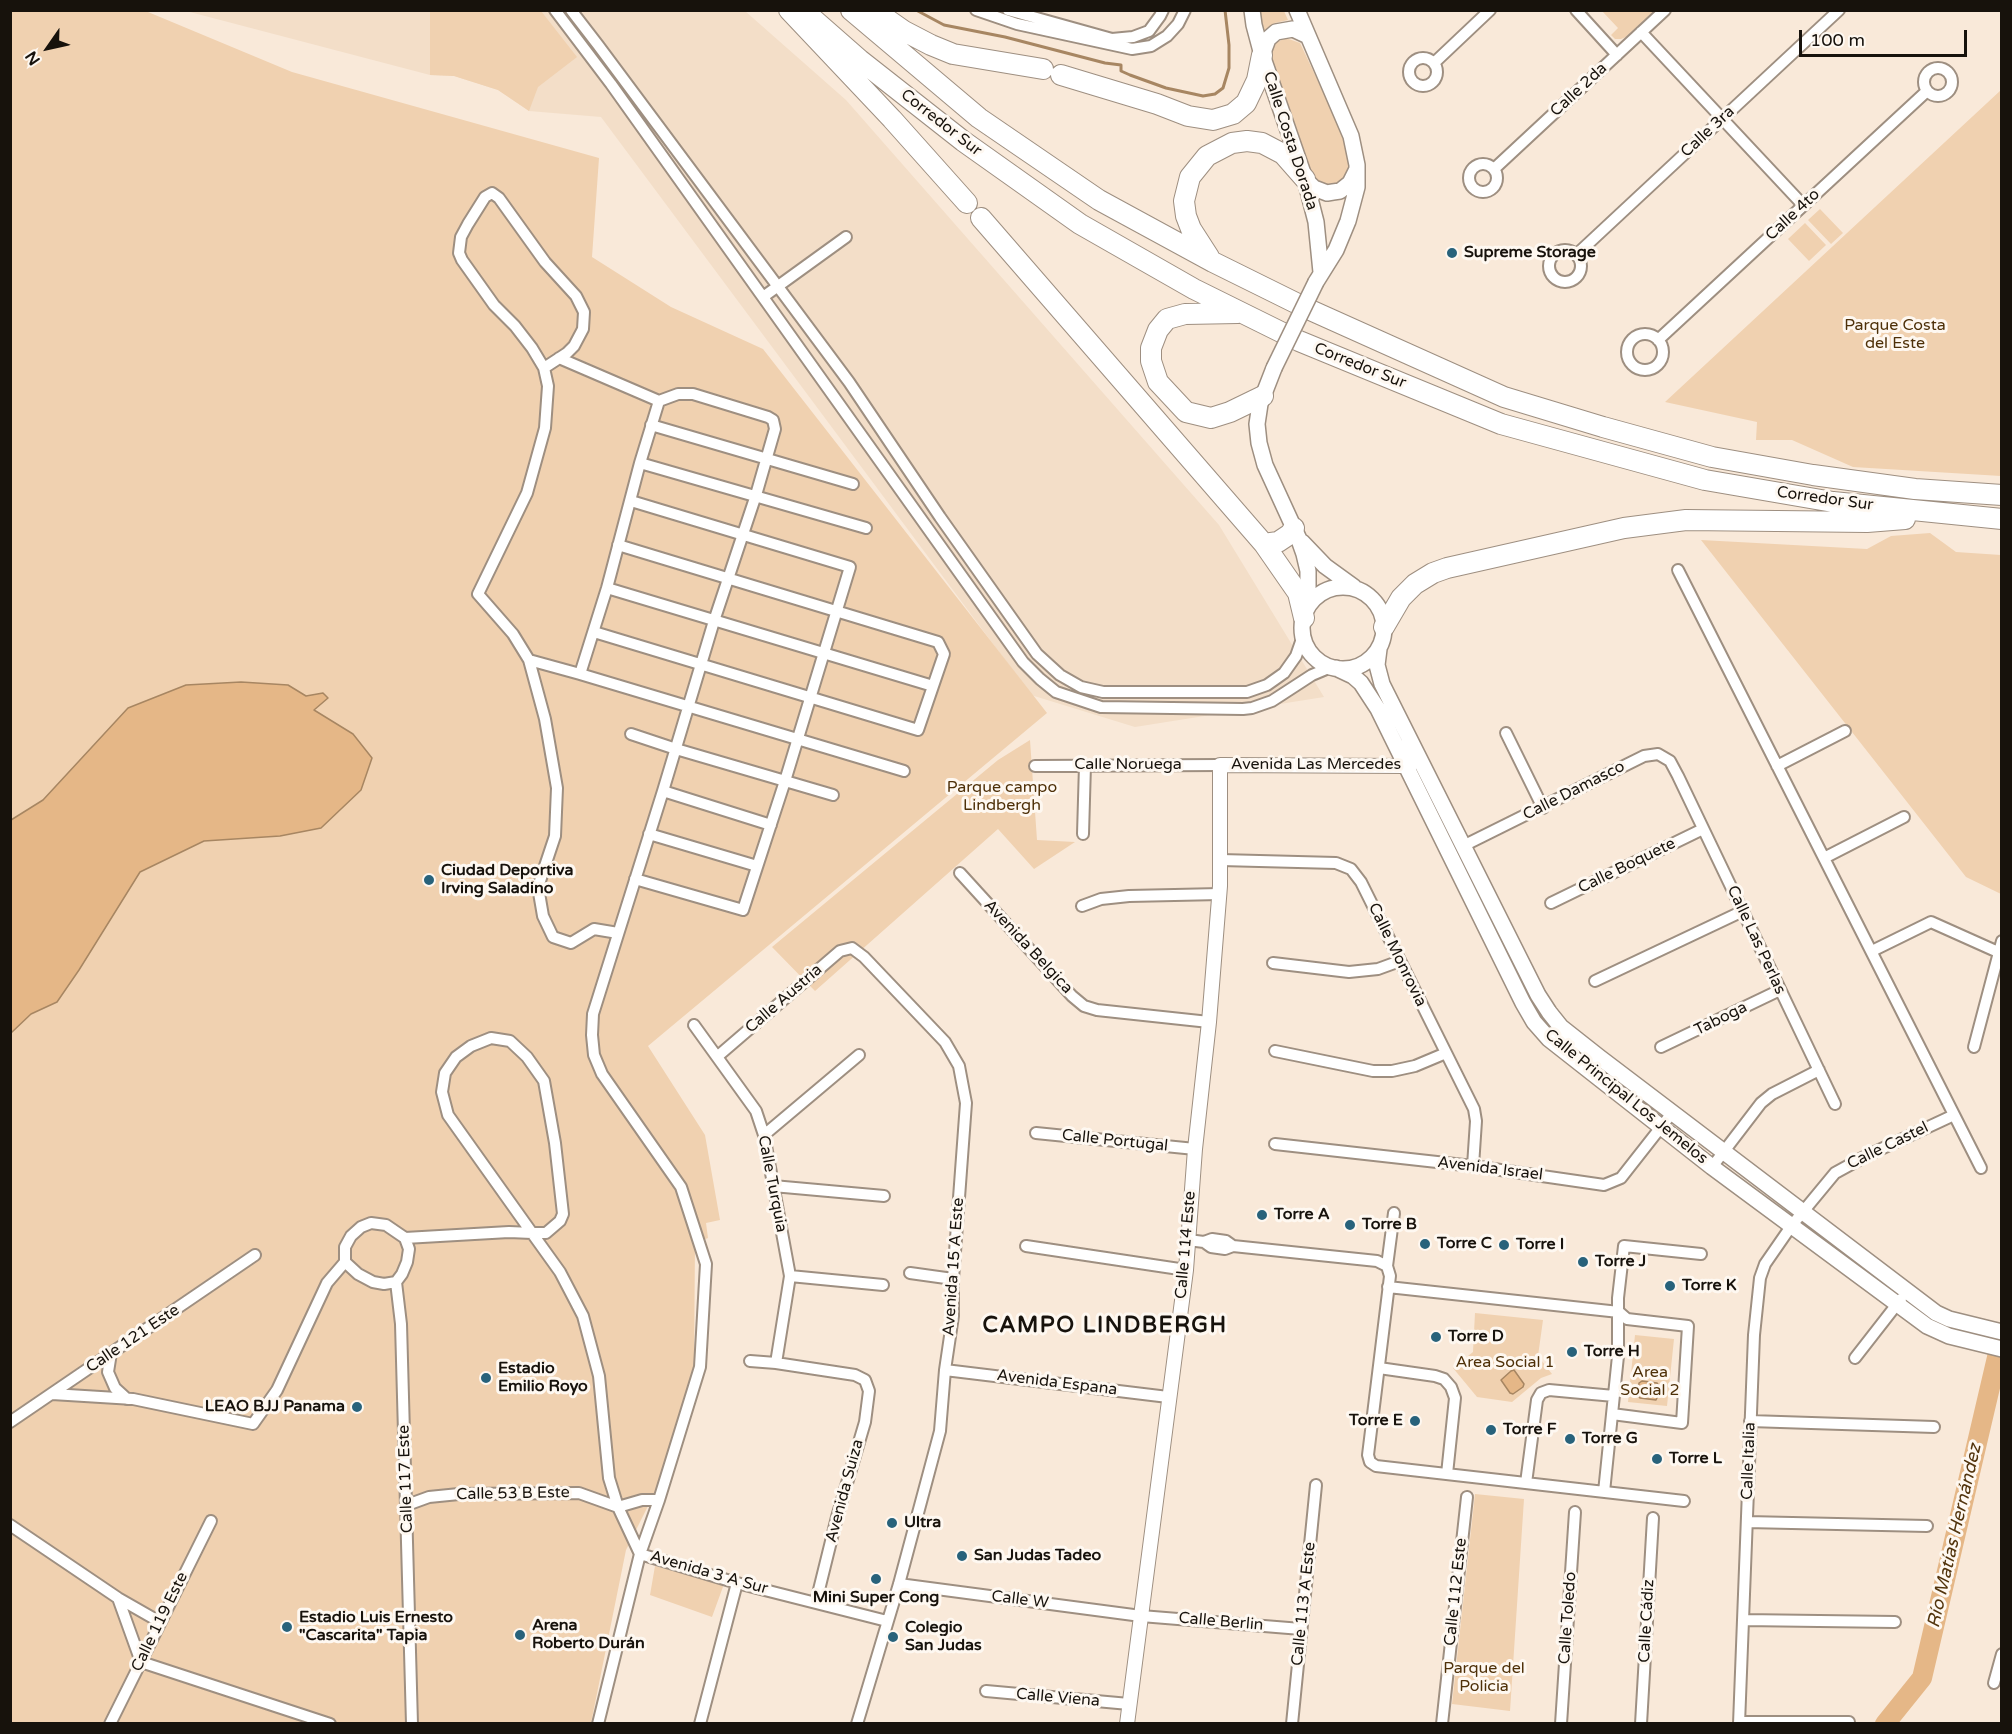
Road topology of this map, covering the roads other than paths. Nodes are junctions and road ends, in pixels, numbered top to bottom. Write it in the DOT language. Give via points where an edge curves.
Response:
graph roads {
  1 [pos="555,10"];
  2 [pos="571,10"];
  3 [pos="789,10"];
  4 [pos="803,10"];
  5 [pos="851,10"];
  6 [pos="874,10"];
  7 [pos="976,10"];
  8 [pos="1008,10"];
  9 [pos="1162,10"];
  10 [pos="1185,10"];
  11 [pos="1252,10"];
  12 [pos="1297,10"];
  13 [pos="1490,10"];
  14 [pos="1576,10"];
  15 [pos="1665,10"];
  16 [pos="1839,10"];
  17 [pos="1641,32"];
  18 [pos="1308,36"];
  19 [pos="1262,55"];
  20 [pos="1617,55"];
  21 [pos="1434,63"];
  22 [pos="1042,69"];
  23 [pos="1062,75"];
  24 [pos="1927,91"];
  25 [pos="1722,119"];
  26 [pos="1357,165"];
  27 [pos="1494,169"];
  28 [pos="1305,179"];
  29 [pos="967,203"];
  30 [pos="1803,205"];
  31 [pos="981,218"];
  32 [pos="846,237"];
  33 [pos="1576,255"];
  34 [pos="1213,262"];
  35 [pos="1319,277"];
  36 [pos="777,287"];
  37 [pos="763,297"];
  38 [pos="1242,313"];
  39 [pos="1658,340"];
  40 [pos="559,358"];
  41 [pos="544,368"];
  42 [pos="855,392"];
  43 [pos="1263,396"];
  44 [pos="659,401"];
  45 [pos="840,403"];
  46 [pos="651,425"];
  47 [pos="766,458"];
  48 [pos="640,463"];
  49 [pos="853,484"];
  50 [pos="756,495"];
  51 [pos="2001,495"];
  52 [pos="631,501"];
  53 [pos="1965,516"];
  54 [pos="2001,519"];
  55 [pos="866,528"];
  56 [pos="1296,533"];
  57 [pos="743,534"];
  58 [pos="1264,544"];
  59 [pos="618,545"];
  60 [pos="1678,570"];
  61 [pos="729,579"];
  62 [pos="607,588"];
  63 [pos="1357,589"];
  64 [pos="836,610"];
  65 [pos="1305,620"];
  66 [pos="714,621"];
  67 [pos="1384,627"];
  68 [pos="594,632"];
  69 [pos="1379,649"];
  70 [pos="823,653"];
  71 [pos="529,660"];
  72 [pos="702,664"];
  73 [pos="1334,668"];
  74 [pos="580,674"];
  75 [pos="933,686"];
  76 [pos="810,697"];
  77 [pos="689,706"];
  78 [pos="1404,729"];
  79 [pos="1845,731"];
  80 [pos="1506,733"];
  81 [pos="631,734"];
  82 [pos="797,740"];
  83 [pos="676,749"];
  84 [pos="1084,765"];
  85 [pos="1220,765"];
  86 [pos="1035,766"];
  87 [pos="1406,766"];
  88 [pos="1777,766"];
  89 [pos="904,771"];
  90 [pos="1678,776"];
  91 [pos="785,781"];
  92 [pos="663,791"];
  93 [pos="1436,791"];
  94 [pos="833,795"];
  95 [pos="1421,796"];
  96 [pos="1543,808"];
  97 [pos="1904,818"];
  98 [pos="771,825"];
  99 [pos="1703,829"];
  100 [pos="649,834"];
  101 [pos="1083,834"];
  102 [pos="1442,839"];
  103 [pos="1463,846"];
  104 [pos="1824,858"];
  105 [pos="1221,860"];
  106 [pos="757,866"];
  107 [pos="1457,870"];
  108 [pos="960,873"];
  109 [pos="635,879"];
  110 [pos="1220,894"];
  111 [pos="1551,903"];
  112 [pos="1082,906"];
  113 [pos="1743,911"];
  114 [pos="618,933"];
  115 [pos="2001,941"];
  116 [pos="852,948"];
  117 [pos="1872,951"];
  118 [pos="1998,952"];
  119 [pos="1400,961"];
  120 [pos="1273,963"];
  121 [pos="1595,981"];
  122 [pos="1780,990"];
  123 [pos="1209,1022"];
  124 [pos="694,1025"];
  125 [pos="1661,1047"];
  126 [pos="1974,1047"];
  127 [pos="1275,1052"];
  128 [pos="1446,1053"];
  129 [pos="859,1055"];
  130 [pos="718,1056"];
  131 [pos="1819,1070"];
  132 [pos="1835,1104"];
  133 [pos="1672,1113"];
  134 [pos="1954,1115"];
  135 [pos="1662,1128"];
  136 [pos="1036,1133"];
  137 [pos="764,1135"];
  138 [pos="1275,1144"];
  139 [pos="1194,1149"];
  140 [pos="1723,1152"];
  141 [pos="1473,1166"];
  142 [pos="1712,1167"];
  143 [pos="1981,1168"];
  144 [pos="773,1186"];
  145 [pos="884,1196"];
  146 [pos="1803,1212"];
  147 [pos="1394,1213"];
  148 [pos="1792,1225"];
  149 [pos="532,1233"];
  150 [pos="405,1238"];
  151 [pos="1188,1240"];
  152 [pos="1026,1246"];
  153 [pos="1701,1254"];
  154 [pos="255,1255"];
  155 [pos="345,1262"];
  156 [pos="1387,1266"];
  157 [pos="1186,1270"];
  158 [pos="910,1273"];
  159 [pos="790,1276"];
  160 [pos="954,1279"];
  161 [pos="396,1282"];
  162 [pos="883,1285"];
  163 [pos="1388,1287"];
  164 [pos="1902,1298"];
  165 [pos="1619,1312"];
  166 [pos="2001,1332"];
  167 [pos="2001,1348"];
  168 [pos="111,1353"];
  169 [pos="1854,1358"];
  170 [pos="750,1361"];
  171 [pos="776,1363"];
  172 [pos="1379,1368"];
  173 [pos="945,1370"];
  174 [pos="52,1394"];
  175 [pos="1614,1396"];
  176 [pos="1168,1397"];
  177 [pos="127,1399"];
  178 [pos="1612,1414"];
  179 [pos="1750,1420"];
  180 [pos="10,1422"];
  181 [pos="1934,1427"];
  182 [pos="1447,1474"];
  183 [pos="1526,1483"];
  184 [pos="1316,1485"];
  185 [pos="1604,1492"];
  186 [pos="1467,1497"];
  187 [pos="659,1500"];
  188 [pos="1684,1501"];
  189 [pos="406,1505"];
  190 [pos="618,1507"];
  191 [pos="1575,1512"];
  192 [pos="1653,1518"];
  193 [pos="211,1521"];
  194 [pos="1747,1522"];
  195 [pos="10,1525"];
  196 [pos="1927,1526"];
  197 [pos="640,1554"];
  198 [pos="737,1583"];
  199 [pos="899,1584"];
  200 [pos="118,1598"];
  201 [pos="816,1602"];
  202 [pos="1141,1616"];
  203 [pos="1743,1620"];
  204 [pos="887,1621"];
  205 [pos="160,1622"];
  206 [pos="1895,1622"];
  207 [pos="1301,1629"];
  208 [pos="2001,1653"];
  209 [pos="141,1662"];
  210 [pos="1994,1683"];
  211 [pos="986,1691"];
  212 [pos="1129,1704"];
  213 [pos="1849,1722"];
  214 [pos="1739,1723"];
  215 [pos="110,1724"];
  216 [pos="330,1724"];
  217 [pos="412,1724"];
  218 [pos="598,1724"];
  219 [pos="700,1724"];
  220 [pos="857,1724"];
  221 [pos="1127,1724"];
  222 [pos="1292,1724"];
  223 [pos="1442,1724"];
  224 [pos="1561,1724"];
  225 [pos="1641,1724"];
  1 -- 37 [label="street"];
  2 -- 36 [label="street"];
  3 -- 29 [label="highway"];
  4 -- 38 [label="highway, Corredor Sur" via="963,141 1080,224"];
  5 -- 34 [label="highway, Corredor Sur" via="979,118 1099,200"];
  6 -- 22 [label="highway" via="904,31 953,54"];
  7 -- 10 [label="street" via="1017,24 1132,49 1151,46 1167,36"];
  8 -- 9 [label="street" via="1112,39 1133,38 1149,31"];
  11 -- 19 [label="main road, Calle Costa Dorada"];
  12 -- 18 [label="main road"];
  13 -- 21 [label="street"];
  14 -- 20 [label="street"];
  15 -- 17 [label="street, Calle 2da"];
  16 -- 25 [label="street, Calle 3ra"];
  17 -- 20 [label="street, Calle 2da"];
  17 -- 25 [label="street"];
  18 -- 19 [label="main road" via="1293,28 1276,32 1268,39"];
  18 -- 26 [label="main road" via="1351,136"];
  19 -- 23 [label="highway" via="1257,80 1246,103 1233,114 1213,120 1188,116"];
  19 -- 28 [label="main road, Calle Costa Dorada"];
  20 -- 27 [label="street, Calle 2da"];
  24 -- 30 [label="street, Calle 4to"];
  25 -- 30 [label="street"];
  25 -- 33 [label="street, Calle 3ra"];
  26 -- 28 [label="main road" via="1354,178 1340,191 1320,191"];
  26 -- 35 [label="main road" via="1357,187 1348,221"];
  28 -- 34 [label="highway" via="1283,154 1254,141 1222,147 1200,162 1186,186 1185,209 1191,229"];
  28 -- 35 [label="main road, Calle Costa Dorada" via="1316,222"];
  30 -- 39 [label="street, Calle 4to"];
  31 -- 58 [label="highway"];
  32 -- 36 [label="street"];
  34 -- 51 [label="highway, Corredor Sur" via="1504,397 1602,427 1712,457 1813,475 1915,489"];
  35 -- 43 [label="main road, bridge"];
  36 -- 37 [label="street"];
  36 -- 42 [label="street"];
  37 -- 45 [label="street"];
  38 -- 43 [label="highway" via="1185,314 1167,319 1158,330 1150,361 1158,382 1186,412 1211,418"];
  38 -- 53 [label="highway, Corredor Sur" via="1299,341 1522,430 1705,480 1833,502"];
  40 -- 41 [label="street"];
  40 -- 41 [label="street" via="580,336 584,312 576,296 492,193 485,197 468,224 459,253"];
  40 -- 44 [label="street"];
  41 -- 71 [label="street" via="548,386 545,428 529,484 478,594 513,634"];
  42 -- 45 [label="street"];
  42 -- 65 [label="street" via="1037,654 1081,687 1103,692 1256,690 1284,674 1296,656"];
  43 -- 56 [label="main road" via="1257,424 1259,443"];
  44 -- 46 [label="street"];
  44 -- 47 [label="street" via="693,393 768,417 775,429"];
  45 -- 73 [label="street" via="1023,662 1056,692 1101,707 1243,709 1272,701 1312,675"];
  46 -- 47 [label="street"];
  46 -- 48 [label="street"];
  47 -- 49 [label="street"];
  47 -- 50 [label="street"];
  48 -- 50 [label="street"];
  48 -- 52 [label="street"];
  50 -- 55 [label="street"];
  50 -- 57 [label="street"];
  52 -- 57 [label="street"];
  52 -- 59 [label="street"];
  53 -- 54 [label="highway, Corredor Sur"];
  53 -- 67 [label="highway" via="1867,522 1686,520 1624,528 1433,573 1401,598"];
  56 -- 58 [label="highway"];
  56 -- 63 [label="main road" via="1325,566"];
  56 -- 65 [label="main road" via="1308,571"];
  57 -- 61 [label="street"];
  57 -- 64 [label="street" via="850,567"];
  58 -- 65 [label="highway" via="1298,593"];
  59 -- 61 [label="street"];
  59 -- 62 [label="street"];
  60 -- 88 [label="street"];
  61 -- 64 [label="street"];
  61 -- 66 [label="street"];
  62 -- 66 [label="street"];
  62 -- 68 [label="street"];
  63 -- 65 [label="main road" via="1335,587 1316,598"];
  63 -- 67 [label="main road" via="1379,608"];
  64 -- 70 [label="street"];
  64 -- 75 [label="street" via="938,642 944,654"];
  65 -- 73 [label="main road" via="1306,644 1316,658"];
  66 -- 70 [label="street"];
  66 -- 72 [label="street"];
  67 -- 69 [label="main road"];
  68 -- 72 [label="street"];
  68 -- 74 [label="street"];
  69 -- 73 [label="main road" via="1361,665"];
  69 -- 78 [label="main road, Calle Principal Los Jemelos" via="1379,674"];
  70 -- 75 [label="street"];
  70 -- 76 [label="street"];
  71 -- 74 [label="street"];
  71 -- 114 [label="street" via="545,719 557,788 555,836 538,887 543,916 554,937 571,943 594,929"];
  72 -- 76 [label="street"];
  72 -- 77 [label="street"];
  73 -- 87 [label="main road, Calle Principal Los Jemelos" via="1353,676 1367,692"];
  74 -- 77 [label="street"];
  75 -- 76 [label="street" via="918,730"];
  76 -- 82 [label="street"];
  77 -- 82 [label="street"];
  77 -- 83 [label="street"];
  78 -- 87 [label="street, Avenida Las Mercedes" via="1412,757"];
  78 -- 93 [label="main road, Calle Principal Los Jemelos"];
  79 -- 88 [label="street"];
  80 -- 96 [label="street"];
  81 -- 83 [label="street"];
  82 -- 89 [label="street"];
  82 -- 91 [label="street"];
  83 -- 91 [label="street"];
  83 -- 92 [label="street"];
  84 -- 85 [label="street, Calle Noruega"];
  84 -- 86 [label="street, Calle Noruega"];
  84 -- 101 [label="street"];
  85 -- 87 [label="street, Avenida Las Mercedes"];
  85 -- 105 [label="street, Calle 114 Este"];
  87 -- 95 [label="main road, Calle Principal Los Jemelos"];
  88 -- 104 [label="street"];
  90 -- 96 [label="street, Calle Damasco" via="1670,761 1658,754 1644,756"];
  90 -- 99 [label="street, Calle Las Perlas"];
  91 -- 94 [label="street"];
  91 -- 98 [label="street"];
  92 -- 98 [label="street"];
  92 -- 100 [label="street"];
  93 -- 95 [label="main road" via="1428,788"];
  93 -- 103 [label="main road, Calle Principal Los Jemelos"];
  95 -- 102 [label="main road, Calle Principal Los Jemelos"];
  96 -- 103 [label="street, Calle Damasco"];
  97 -- 104 [label="street"];
  98 -- 106 [label="street"];
  99 -- 111 [label="street, Calle Boquete"];
  99 -- 113 [label="street, Calle Las Perlas"];
  100 -- 106 [label="street"];
  100 -- 109 [label="street"];
  102 -- 103 [label="main road"];
  102 -- 107 [label="main road, Calle Principal Los Jemelos"];
  103 -- 107 [label="main road"];
  103 -- 133 [label="main road, Calle Principal Los Jemelos" via="1549,1012 1561,1027"];
  104 -- 117 [label="street"];
  105 -- 110 [label="street, Calle 114 Este"];
  105 -- 119 [label="street, Calle Monrovia" via="1336,863 1351,870 1361,882"];
  106 -- 109 [label="street" via="743,909"];
  107 -- 135 [label="main road, Calle Principal Los Jemelos" via="1534,1022 1549,1039"];
  108 -- 123 [label="street, Avenida Belgica" via="1084,1006"];
  109 -- 114 [label="street"];
  110 -- 112 [label="street" via="1129,896"];
  110 -- 123 [label="street, Calle 114 Este"];
  113 -- 121 [label="street"];
  113 -- 122 [label="street, Calle Las Perlas"];
  114 -- 187 [label="street" via="593,1014 594,1055 602,1074 681,1187 706,1264 700,1367"];
  115 -- 118 [label="street"];
  116 -- 130 [label="street, Calle Austria" via="840,951"];
  116 -- 160 [label="street, Avenida 15 A Este" via="945,1042 958,1066 966,1103"];
  117 -- 118 [label="street" via="1931,922"];
  117 -- 134 [label="street"];
  118 -- 126 [label="street"];
  119 -- 120 [label="street" via="1378,969 1348,972"];
  119 -- 128 [label="street, Calle Monrovia"];
  122 -- 125 [label="street, Taboga"];
  122 -- 131 [label="street, Calle Las Perlas"];
  123 -- 139 [label="street, Calle 114 Este"];
  124 -- 130 [label="street, Calle Turquia"];
  127 -- 128 [label="street" via="1373,1071 1415,1066"];
  128 -- 141 [label="street, Calle Monrovia" via="1474,1109"];
  129 -- 137 [label="street"];
  130 -- 137 [label="street, Calle Turquia" via="756,1111"];
  131 -- 132 [label="street, Calle Las Perlas"];
  131 -- 140 [label="street" via="1761,1103"];
  133 -- 135 [label="street, Avenida Israel"];
  133 -- 140 [label="main road, Calle Principal Los Jemelos"];
  134 -- 143 [label="street"];
  134 -- 146 [label="street, Calle Castel" via="1844,1167 1827,1181"];
  135 -- 141 [label="street, Avenida Israel" via="1621,1178 1604,1185"];
  135 -- 142 [label="main road, Calle Principal Los Jemelos"];
  136 -- 139 [label="street, Calle Portugal"];
  137 -- 144 [label="street, Calle Turquia"];
  138 -- 141 [label="street, Avenida Israel"];
  139 -- 151 [label="street, Calle 114 Este"];
  140 -- 142 [label="street"];
  140 -- 146 [label="main road, Calle Principal Los Jemelos"];
  142 -- 148 [label="main road, Calle Principal Los Jemelos"];
  144 -- 145 [label="street"];
  144 -- 159 [label="street, Calle Turquia"];
  146 -- 148 [label="street, Calle Italia"];
  146 -- 164 [label="main road, Calle Principal Los Jemelos"];
  147 -- 156 [label="street"];
  148 -- 164 [label="main road, Calle Principal Los Jemelos"];
  148 -- 179 [label="street, Calle Italia" via="1760,1278"];
  149 -- 149 [label="street, Avenida 3 A Sur" via="448,1115 442,1092 445,1073 456,1057 491,1038 510,1041 527,1056 544,1082 563,1214 546,1233"];
  149 -- 150 [label="street"];
  149 -- 190 [label="street, Avenida 3 A Sur" via="560,1272 583,1316 599,1376 609,1478"];
  150 -- 155 [label="street" via="386,1225 371,1223 351,1236 345,1246"];
  150 -- 161 [label="street" via="409,1249 407,1262"];
  151 -- 156 [label="street" via="1225,1249 1233,1246 1377,1261"];
  151 -- 157 [label="street, Calle 114 Este"];
  152 -- 157 [label="street"];
  153 -- 165 [label="street" via="1624,1246"];
  154 -- 168 [label="street, Calle 121 Este"];
  155 -- 161 [label="street" via="373,1282"];
  155 -- 177 [label="street" via="327,1283 277,1390 253,1424"];
  156 -- 163 [label="street"];
  157 -- 176 [label="street, Calle 114 Este"];
  158 -- 160 [label="street"];
  159 -- 162 [label="street"];
  159 -- 171 [label="street, Calle Turquia"];
  160 -- 173 [label="street, Avenida 15 A Este"];
  161 -- 189 [label="street, Calle 117 Este" via="401,1324"];
  163 -- 165 [label="street"];
  163 -- 172 [label="street"];
  164 -- 166 [label="main road, Calle Principal Los Jemelos" via="1949,1319"];
  164 -- 167 [label="main road, Calle Principal Los Jemelos" via="1927,1326 1949,1336"];
  164 -- 169 [label="street"];
  165 -- 175 [label="street"];
  165 -- 178 [label="street" via="1627,1318 1688,1326 1682,1423"];
  168 -- 174 [label="street, Calle 121 Este"];
  168 -- 177 [label="street" via="108,1372 115,1388"];
  170 -- 171 [label="street"];
  171 -- 201 [label="street, Avenida Suiza" via="855,1375 866,1380 869,1391 865,1422"];
  172 -- 182 [label="street" via="1435,1376 1451,1387 1455,1398"];
  172 -- 182 [label="street" via="1370,1462 1376,1466"];
  173 -- 176 [label="street, Avenida Espana"];
  173 -- 199 [label="street, Avenida 15 A Este" via="940,1431"];
  174 -- 177 [label="street"];
  174 -- 180 [label="street, Calle 121 Este"];
  175 -- 178 [label="street"];
  175 -- 183 [label="street" via="1549,1390 1541,1393"];
  176 -- 202 [label="street, Calle 114 Este"];
  178 -- 185 [label="street"];
  179 -- 181 [label="street"];
  179 -- 194 [label="street, Calle Italia"];
  182 -- 183 [label="street"];
  183 -- 185 [label="street"];
  184 -- 207 [label="street, Calle 113 A Este"];
  185 -- 188 [label="street"];
  186 -- 223 [label="street, Calle 112 Este"];
  187 -- 190 [label="street"];
  187 -- 197 [label="street"];
  189 -- 190 [label="street, Calle 53 B Este" via="429,1497 459,1494 579,1492"];
  189 -- 217 [label="street, Calle 117 Este"];
  190 -- 197 [label="street, Avenida 3 A Sur"];
  191 -- 224 [label="street, Calle Toledo"];
  192 -- 225 [label="street, Calle Cádiz"];
  193 -- 205 [label="street, Calle 119 Este"];
  194 -- 196 [label="street"];
  194 -- 203 [label="street, Calle Italia"];
  195 -- 200 [label="street"];
  197 -- 198 [label="street, Avenida 3 A Sur"];
  197 -- 218 [label="street"];
  198 -- 201 [label="street, Avenida 3 A Sur"];
  198 -- 219 [label="street"];
  199 -- 202 [label="street, Calle W"];
  199 -- 204 [label="street, Avenida 15 A Este"];
  200 -- 205 [label="street"];
  200 -- 209 [label="street"];
  201 -- 204 [label="street, Avenida 3 A Sur"];
  202 -- 207 [label="street, Calle Berlin"];
  202 -- 212 [label="street, Calle 114 Este"];
  203 -- 206 [label="street"];
  203 -- 214 [label="street, Calle Italia"];
  204 -- 220 [label="street, Avenida 15 A Este"];
  205 -- 209 [label="street, Calle 119 Este"];
  207 -- 222 [label="street, Calle 113 A Este"];
  208 -- 210 [label="street"];
  209 -- 215 [label="street, Calle 119 Este"];
  209 -- 216 [label="street"];
  211 -- 212 [label="street, Calle Viena"];
  212 -- 221 [label="street, Calle 114 Este"];
  213 -- 214 [label="street"];
}
